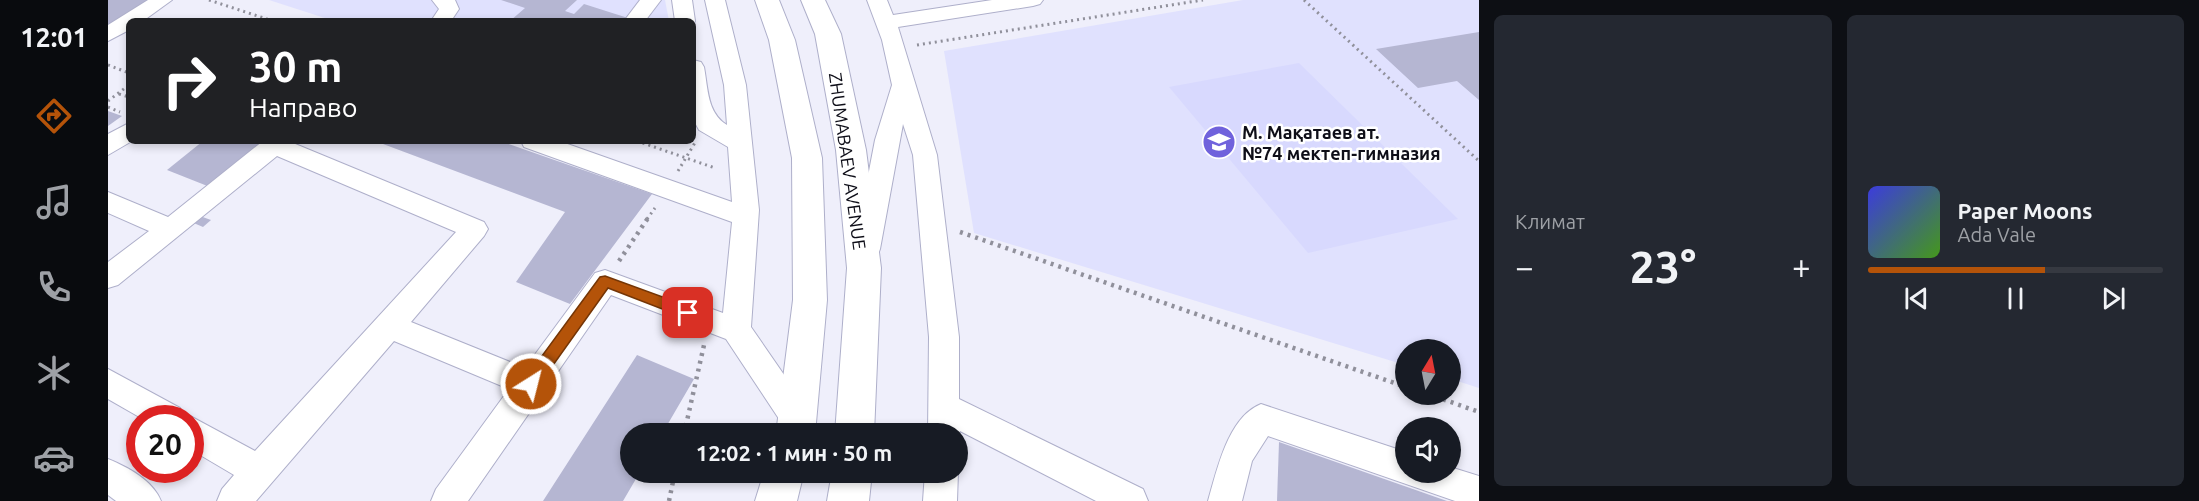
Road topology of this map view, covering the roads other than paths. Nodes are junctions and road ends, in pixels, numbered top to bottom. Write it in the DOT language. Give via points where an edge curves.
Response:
graph roads {
  1 [pos="162,0"];
  2 [pos="442,0"];
  3 [pos="651,0"];
  4 [pos="682,0"];
  5 [pos="715,0"];
  6 [pos="767,0"];
  7 [pos="813,0"];
  8 [pos="1033,0"];
  9 [pos="882,11"];
  10 [pos="133,18"];
  11 [pos="443,18"];
  12 [pos="636,18"];
  13 [pos="685,18"];
  14 [pos="126,23"];
  15 [pos="108,34"];
  16 [pos="696,85"];
  17 [pos="903,85"];
  18 [pos="126,133"];
  19 [pos="740,143"];
  20 [pos="541,144"];
  21 [pos="108,146"];
  22 [pos="108,202"];
  23 [pos="746,217"];
  24 [pos="171,229"];
  25 [pos="864,268"];
  26 [pos="108,277"];
  27 [pos="389,326"];
  28 [pos="736,330"];
  29 [pos="108,383"];
  30 [pos="531,384"];
  31 [pos="146,405"];
  32 [pos="945,420"];
  33 [pos="794,423"];
  34 [pos="797,423"];
  35 [pos="855,423"];
  36 [pos="204,439"];
  37 [pos="1395,464"];
  38 [pos="259,471"];
  39 [pos="108,475"];
  40 [pos="781,483"];
  41 [pos="850,483"];
  42 [pos="941,483"];
  43 [pos="1450,483"];
  44 [pos="1479,493"];
  45 [pos="144,501"];
  46 [pos="234,501"];
  47 [pos="448,501"];
  48 [pos="776,501"];
  49 [pos="848,501"];
  50 [pos="940,501"];
  51 [pos="1131,501"];
  52 [pos="1225,501"];
  1 -- 10 [label="street"];
  2 -- 11 [label="street" via="448,4"];
  3 -- 12 [label="street"];
  4 -- 13 [label="street"];
  5 -- 19 [label="street" via="735,85"];
  6 -- 34 [label="main road" via="782,40 807,158 810,300"];
  7 -- 25 [label="main road, ZHUMABAEV AVENUE" via="828,34 849,139"];
  8 -- 9 [label="street"];
  9 -- 17 [label="street"];
  14 -- 15 [label="street"];
  16 -- 19 [label="street" via="700,109 708,124"];
  17 -- 25 [label="street" via="887,140"];
  17 -- 32 [label="street" via="925,155 944,337"];
  18 -- 21 [label="street"];
  19 -- 23 [label="street"];
  20 -- 23 [label="street"];
  22 -- 24 [label="street"];
  23 -- 28 [label="street"];
  24 -- 26 [label="street"];
  24 -- 27 [label="street" via="274,145 475,229"];
  25 -- 35 [label="main road, ZHUMABAEV AVENUE"];
  27 -- 30 [label="street"];
  27 -- 38 [label="street"];
  28 -- 30 [label="street" via="605,281"];
  28 -- 33 [label="street"];
  29 -- 31 [label="street"];
  30 -- 47 [label="street"];
  32 -- 51 [label="street"];
  36 -- 38 [label="street"];
  37 -- 52 [label="street" via="1261,419 1237,455"];
  38 -- 46 [label="street"];
  39 -- 45 [label="street"];
  40 -- 48 [label="main road"];
  41 -- 49 [label="main road"];
  42 -- 50 [label="street"];
  43 -- 44 [label="street"];
}
